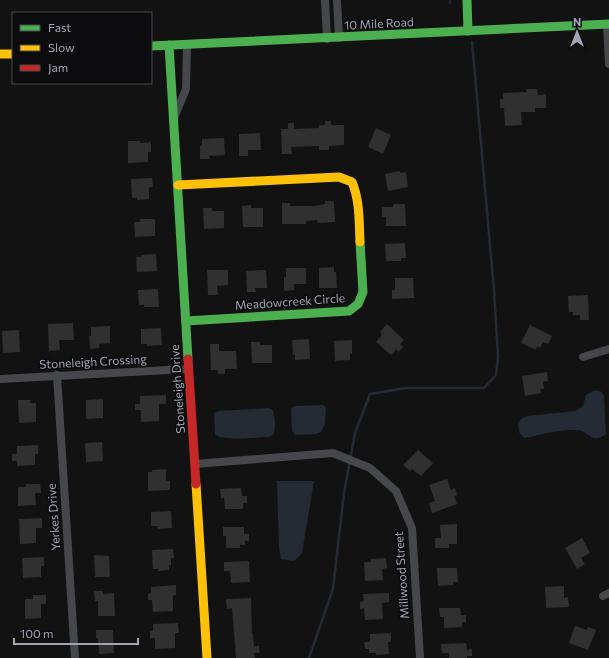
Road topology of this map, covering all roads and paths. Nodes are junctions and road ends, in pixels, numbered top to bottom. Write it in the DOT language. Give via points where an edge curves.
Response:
graph roads {
  1 [pos="325,0"];
  2 [pos="337,0"];
  3 [pos="467,0"];
  4 [pos="608,24"];
  5 [pos="468,31"];
  6 [pos="338,38"];
  7 [pos="326,39"];
  8 [pos="187,45"];
  9 [pos="152,46"];
  10 [pos="169,46"];
  11 [pos="0,54"];
  12 [pos="12,54"];
  13 [pos="609,64"];
  14 [pos="174,118"];
  15 [pos="178,185"];
  16 [pos="186,321"];
  17 [pos="609,349"];
  18 [pos="583,357"];
  19 [pos="188,369"];
  20 [pos="57,376"];
  21 [pos="0,378"];
  22 [pos="195,464"];
  23 [pos="75,658"];
  24 [pos="207,658"];
  25 [pos="420,658"];
  1 -- 7 [label="street"];
  2 -- 6 [label="street"];
  3 -- 5 [label="street"];
  4 -- 5 [label="street, 10 Mile Road"];
  4 -- 13 [label="street"];
  5 -- 6 [label="street, 10 Mile Road"];
  6 -- 7 [label="street, 10 Mile Road"];
  7 -- 8 [label="street, 10 Mile Road"];
  8 -- 10 [label="street, 10 Mile Road"];
  8 -- 14 [label="street, Stoneleigh Drive" via="186,89"];
  9 -- 10 [label="street, 10 Mile Road"];
  10 -- 14 [label="street, Stoneleigh Drive"];
  11 -- 12 [label="street"];
  14 -- 15 [label="street, Stoneleigh Drive"];
  15 -- 16 [label="street, Stoneleigh Drive"];
  15 -- 16 [label="street, Meadowcreek Circle" via="327,177 339,177 352,182 358,200 364,288 357,306 349,311"];
  16 -- 19 [label="street, Stoneleigh Drive"];
  17 -- 18 [label="street"];
  19 -- 20 [label="street, Stoneleigh Crossing"];
  19 -- 22 [label="street, Stoneleigh Drive"];
  20 -- 21 [label="street, Stoneleigh Crossing"];
  20 -- 23 [label="street, Yerkes Drive"];
  22 -- 24 [label="street, Stoneleigh Drive"];
  22 -- 25 [label="street, Millwood Street" via="333,453 370,468 396,491 412,528"];
}
